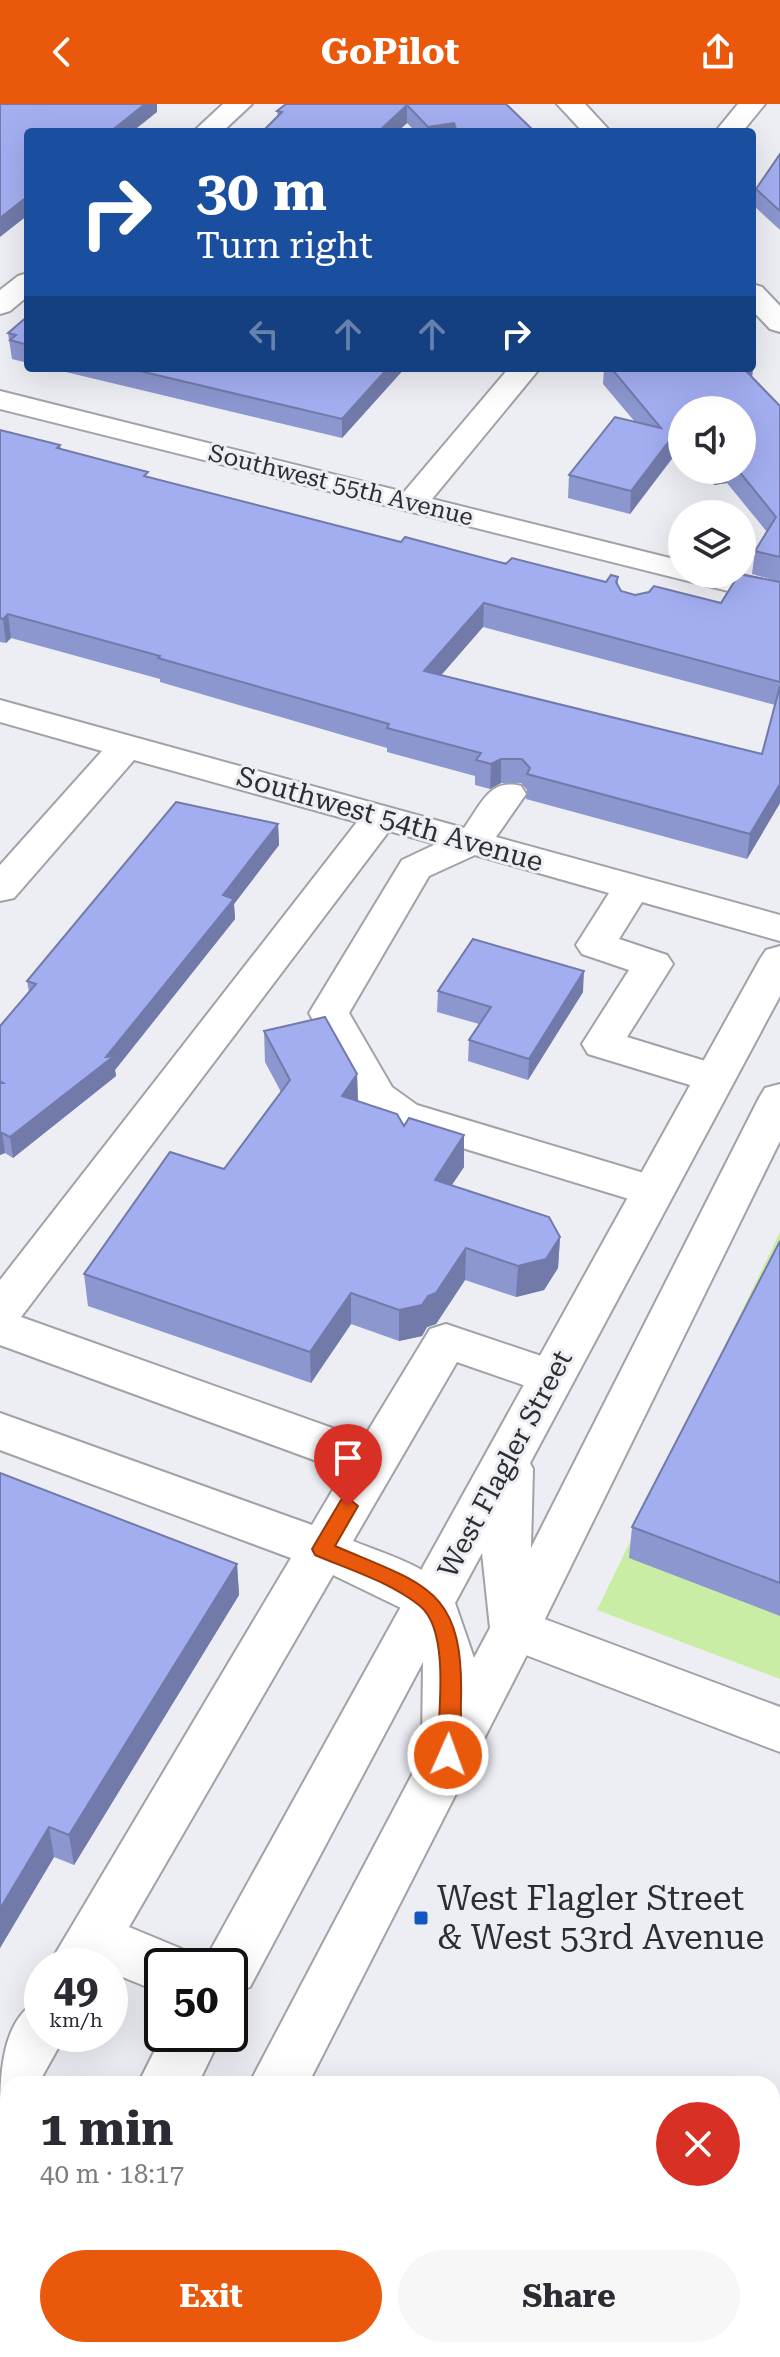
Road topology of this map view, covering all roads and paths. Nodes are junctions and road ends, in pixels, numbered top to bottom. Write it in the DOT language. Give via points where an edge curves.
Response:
graph roads {
  1 [pos="239,104"];
  2 [pos="570,104"];
  3 [pos="752,104"];
  4 [pos="211,128"];
  5 [pos="594,128"];
  6 [pos="731,128"];
  7 [pos="24,285"];
  8 [pos="756,297"];
  9 [pos="0,305"];
  10 [pos="780,323"];
  11 [pos="522,372"];
  12 [pos="0,400"];
  13 [pos="411,503"];
  14 [pos="668,567"];
  15 [pos="668,572"];
  16 [pos="755,588"];
  17 [pos="780,594"];
  18 [pos="640,596"];
  19 [pos="0,711"];
  20 [pos="126,746"];
  21 [pos="508,794"];
  22 [pos="381,817"];
  23 [pos="473,842"];
  24 [pos="632,887"];
  25 [pos="0,889"];
  26 [pos="780,928"];
  27 [pos="780,959"];
  28 [pos="713,1078"];
  29 [pos="780,1098"];
  30 [pos="691,1119"];
  31 [pos="770,1143"];
  32 [pos="652,1191"];
  33 [pos="0,1312"];
  34 [pos="0,1327"];
  35 [pos="552,1377"];
  36 [pos="0,1431"];
  37 [pos="510,1454"];
  38 [pos="374,1462"];
  39 [pos="322,1549"];
  40 [pos="430,1602"];
  41 [pos="515,1629"];
  42 [pos="780,1730"];
  43 [pos="448,1755"];
  44 [pos="86,1948"];
  45 [pos="241,1948"];
  46 [pos="26,2052"];
  47 [pos="184,2052"];
  48 [pos="12,2076"];
  49 [pos="171,2076"];
  50 [pos="282,2076"];
  1 -- 4 [label="street"];
  2 -- 5 [label="street"];
  3 -- 6 [label="street"];
  7 -- 9 [label="street"];
  8 -- 10 [label="street"];
  11 -- 13 [label="street"];
  12 -- 13 [label="street, Southwest 55th Avenue"];
  13 -- 14 [label="street, Southwest 55th Avenue"];
  15 -- 18 [label="street"];
  16 -- 17 [label="street"];
  19 -- 20 [label="street, Southwest 54th Avenue"];
  20 -- 22 [label="street, Southwest 54th Avenue"];
  20 -- 25 [label="street"];
  21 -- 23 [label="street"];
  22 -- 23 [label="street, Southwest 54th Avenue"];
  22 -- 33 [label="street"];
  23 -- 24 [label="street, Southwest 54th Avenue"];
  23 -- 32 [label="street" via="415,868 329,1013 377,1097 402,1115"];
  24 -- 26 [label="street, Southwest 54th Avenue"];
  24 -- 28 [label="street" via="596,945 653,964 602,1044"];
  27 -- 28 [label="street, West Flagler Street"];
  28 -- 30 [label="street, West Flagler Street"];
  29 -- 31 [label="street"];
  30 -- 31 [label="street"];
  30 -- 32 [label="street, West Flagler Street"];
  31 -- 41 [label="street"];
  32 -- 35 [label="street, West Flagler Street"];
  34 -- 38 [label="street"];
  35 -- 37 [label="street, West Flagler Street"];
  35 -- 38 [label="street" via="446,1341"];
  36 -- 39 [label="street"];
  37 -- 40 [label="street, West Flagler Street"];
  37 -- 41 [label="street" via="505,1537"];
  38 -- 39 [label="street"];
  39 -- 40 [label="street" via="395,1580"];
  39 -- 44 [label="street"];
  40 -- 43 [label="street" via="446,1633 451,1666"];
  40 -- 45 [label="street, West Flagler Street"];
  41 -- 42 [label="street"];
  41 -- 43 [label="street"];
  43 -- 50 [label="street"];
  46 -- 48 [label="street"];
  47 -- 49 [label="street"];
}
